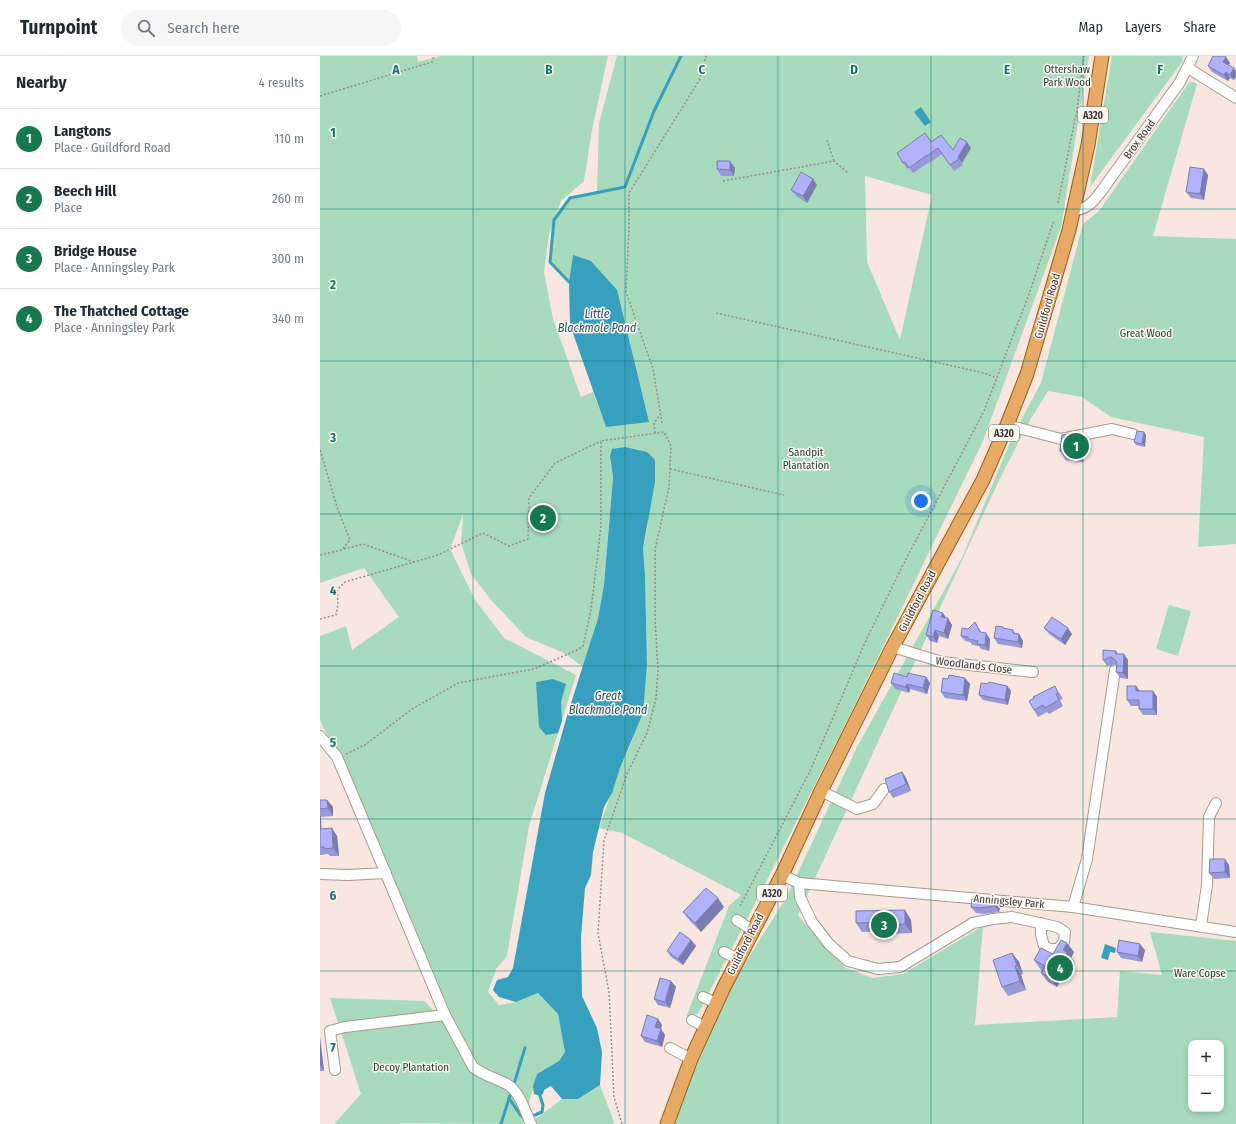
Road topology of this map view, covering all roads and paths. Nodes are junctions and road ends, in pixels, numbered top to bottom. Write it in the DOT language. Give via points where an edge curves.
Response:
graph roads {
  1 [pos="434,56"];
  2 [pos="706,56"];
  3 [pos="1084,56"];
  4 [pos="1102,56"];
  5 [pos="1193,56"];
  6 [pos="1188,68"];
  7 [pos="320,96"];
  8 [pos="1236,98"];
  9 [pos="827,140"];
  10 [pos="834,161"];
  11 [pos="848,173"];
  12 [pos="723,181"];
  13 [pos="1058,203"];
  14 [pos="1074,210"];
  15 [pos="1054,220"];
  16 [pos="716,313"];
  17 [pos="997,378"];
  18 [pos="661,414"];
  19 [pos="662,423"];
  20 [pos="1007,425"];
  21 [pos="655,433"];
  22 [pos="1133,434"];
  23 [pos="601,441"];
  24 [pos="320,450"];
  25 [pos="670,469"];
  26 [pos="784,495"];
  27 [pos="342,550"];
  28 [pos="320,556"];
  29 [pos="414,562"];
  30 [pos="320,620"];
  31 [pos="894,647"];
  32 [pos="1115,670"];
  33 [pos="1033,672"];
  34 [pos="320,736"];
  35 [pos="337,757"];
  36 [pos="884,789"];
  37 [pos="821,792"];
  38 [pos="1216,803"];
  39 [pos="386,873"];
  40 [pos="320,874"];
  41 [pos="782,875"];
  42 [pos="799,883"];
  43 [pos="740,906"];
  44 [pos="1073,907"];
  45 [pos="737,920"];
  46 [pos="1041,923"];
  47 [pos="1201,926"];
  48 [pos="752,930"];
  49 [pos="1236,932"];
  50 [pos="724,952"];
  51 [pos="738,959"];
  52 [pos="703,997"];
  53 [pos="716,1003"];
  54 [pos="445,1015"];
  55 [pos="692,1020"];
  56 [pos="705,1027"];
  57 [pos="670,1048"];
  58 [pos="691,1059"];
  59 [pos="335,1070"];
  60 [pos="530,1123"];
  61 [pos="622,1124"];
  62 [pos="667,1124"];
  1 -- 7 [label="path" via="432,62"];
  2 -- 18 [label="path" via="700,79 629,193 626,292 653,368"];
  3 -- 13 [label="path" via="1077,110"];
  4 -- 14 [label="main road, Guildford Road / A320" via="1088,145"];
  5 -- 6 [label="street, Brox Road"];
  6 -- 8 [label="street"];
  6 -- 14 [label="street, Brox Road" via="1100,193 1085,208"];
  9 -- 10 [label="path"];
  10 -- 11 [label="path"];
  10 -- 12 [label="path"];
  14 -- 20 [label="main road, Guildford Road / A320" via="1033,354"];
  15 -- 17 [label="path, Guildford Road"];
  16 -- 17 [label="path"];
  17 -- 43 [label="path, Guildford Road" via="984,411 867,638 810,771"];
  18 -- 19 [label="path"];
  18 -- 21 [label="path" via="654,424"];
  20 -- 22 [label="street" via="1061,439 1112,429"];
  20 -- 31 [label="main road, Guildford Road / A320" via="983,480"];
  21 -- 23 [label="path"];
  21 -- 25 [label="path" via="664,432 671,446"];
  23 -- 29 [label="path" via="555,463 529,498 528,539 510,546 483,533 438,555"];
  23 -- 35 [label="path" via="601,526 591,610 583,646 534,669 458,683 412,709 365,745"];
  24 -- 27 [label="path" via="350,540"];
  25 -- 26 [label="path"];
  25 -- 61 [label="path" via="669,487 655,550 658,670 656,698 647,734 627,774 604,840 598,933 609,992 614,1097"];
  27 -- 28 [label="path"];
  27 -- 29 [label="path" via="364,544"];
  29 -- 30 [label="path" via="345,582 337,590 336,615"];
  31 -- 33 [label="street, Woodlands Close" via="942,662"];
  31 -- 37 [label="main road, Guildford Road / A320"];
  32 -- 44 [label="street" via="1087,859"];
  34 -- 35 [label="street"];
  35 -- 39 [label="street"];
  36 -- 37 [label="street" via="873,804 857,809"];
  37 -- 41 [label="main road, Guildford Road / A320"];
  38 -- 47 [label="street" via="1208,817 1207,885"];
  39 -- 40 [label="street"];
  39 -- 54 [label="street"];
  41 -- 42 [label="street, Anningsley Park"];
  41 -- 48 [label="main road, Guildford Road / A320"];
  42 -- 44 [label="street, Anningsley Park"];
  42 -- 46 [label="street" via="800,897 812,922 829,944 848,961 878,969 900,967 973,923 1012,917"];
  44 -- 47 [label="street, Anningsley Park"];
  45 -- 48 [label="street"];
  47 -- 49 [label="street, Anningsley Park"];
  48 -- 51 [label="main road, Guildford Road / A320"];
  50 -- 51 [label="street"];
  51 -- 53 [label="main road, Guildford Road / A320"];
  52 -- 53 [label="street"];
  53 -- 56 [label="main road, Guildford Road / A320"];
  54 -- 59 [label="street" via="330,1031"];
  54 -- 60 [label="street" via="473,1067 508,1085 517,1094"];
  55 -- 56 [label="street"];
  56 -- 58 [label="main road, Guildford Road / A320"];
  57 -- 58 [label="street"];
  58 -- 62 [label="main road, Guildford Road / A320"];
}
